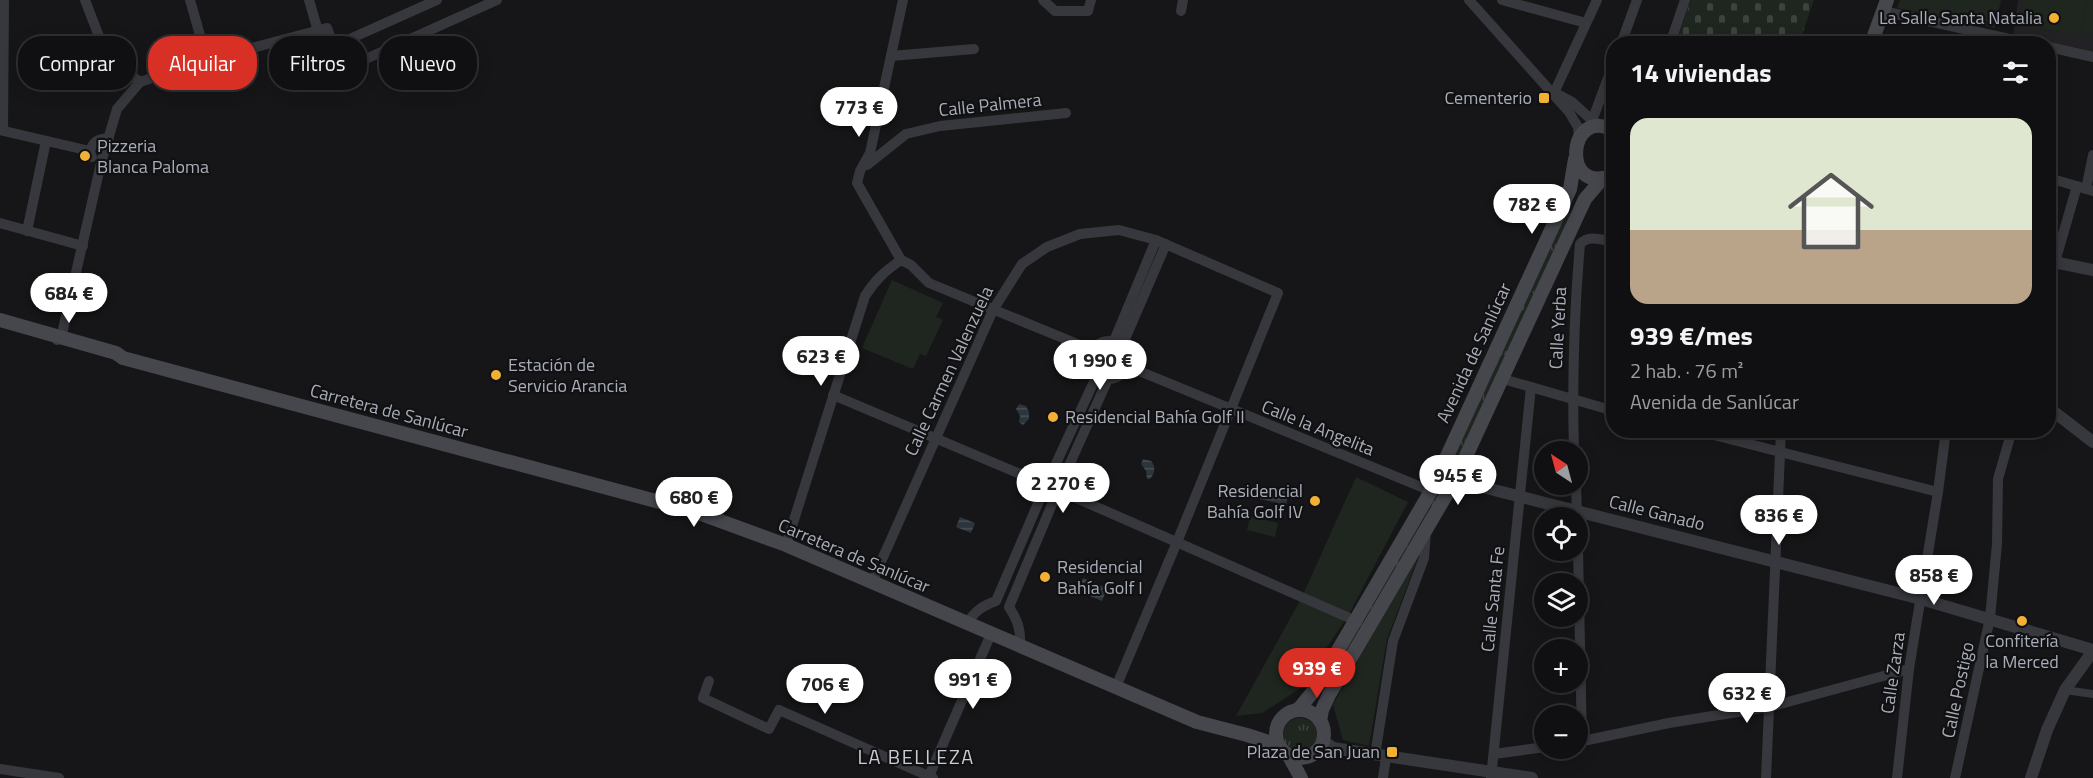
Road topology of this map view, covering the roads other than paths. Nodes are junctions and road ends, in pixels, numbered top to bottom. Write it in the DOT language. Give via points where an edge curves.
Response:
graph roads {
  1 [pos="4,0"];
  2 [pos="85,0"];
  3 [pos="190,0"];
  4 [pos="309,0"];
  5 [pos="437,0"];
  6 [pos="497,0"];
  7 [pos="903,0"];
  8 [pos="1042,0"];
  9 [pos="1091,0"];
  10 [pos="1469,0"];
  11 [pos="1502,0"];
  12 [pos="1597,0"];
  13 [pos="1637,0"];
  14 [pos="1685,0"];
  15 [pos="1885,6"];
  16 [pos="1586,23"];
  17 [pos="318,31"];
  18 [pos="200,36"];
  19 [pos="330,36"];
  20 [pos="356,36"];
  21 [pos="1624,36"];
  22 [pos="1673,36"];
  23 [pos="1874,36"];
  24 [pos="1988,36"];
  25 [pos="257,47"];
  26 [pos="974,49"];
  27 [pos="2056,49"];
  28 [pos="891,56"];
  29 [pos="2093,57"];
  30 [pos="367,58"];
  31 [pos="148,79"];
  32 [pos="140,82"];
  33 [pos="1606,90"];
  34 [pos="1554,93"];
  35 [pos="1066,113"];
  36 [pos="1596,124"];
  37 [pos="1606,128"];
  38 [pos="1,130"];
  39 [pos="109,138"];
  40 [pos="1579,138"];
  41 [pos="46,141"];
  42 [pos="90,151"];
  43 [pos="1575,159"];
  44 [pos="2092,162"];
  45 [pos="101,163"];
  46 [pos="860,171"];
  47 [pos="1606,176"];
  48 [pos="1606,178"];
  49 [pos="2056,180"];
  50 [pos="2085,188"];
  51 [pos="0,223"];
  52 [pos="27,231"];
  53 [pos="1606,241"];
  54 [pos="1161,242"];
  55 [pos="83,246"];
  56 [pos="2056,252"];
  57 [pos="901,260"];
  58 [pos="2056,262"];
  59 [pos="2093,270"];
  60 [pos="993,310"];
  61 [pos="0,320"];
  62 [pos="0,328"];
  63 [pos="61,338"];
  64 [pos="1118,343"];
  65 [pos="1092,350"];
  66 [pos="123,358"];
  67 [pos="1127,366"];
  68 [pos="1097,375"];
  69 [pos="1108,379"];
  70 [pos="1503,379"];
  71 [pos="1532,387"];
  72 [pos="833,394"];
  73 [pos="1572,400"];
  74 [pos="1606,409"];
  75 [pos="1230,410"];
  76 [pos="2056,413"];
  77 [pos="935,438"];
  78 [pos="1725,438"];
  79 [pos="1781,438"];
  80 [pos="1945,438"];
  81 [pos="2010,438"];
  82 [pos="2092,439"];
  83 [pos="1574,441"];
  84 [pos="1780,452"];
  85 [pos="1455,480"];
  86 [pos="1046,485"];
  87 [pos="1058,490"];
  88 [pos="1431,491"];
  89 [pos="1938,492"];
  90 [pos="1519,497"];
  91 [pos="1551,507"];
  92 [pos="1588,518"];
  93 [pos="1426,531"];
  94 [pos="1177,542"];
  95 [pos="786,545"];
  96 [pos="1578,561"];
  97 [pos="1776,561"];
  98 [pos="872,582"];
  99 [pos="1921,599"];
  100 [pos="996,601"];
  101 [pos="1009,607"];
  102 [pos="1990,618"];
  103 [pos="1354,620"];
  104 [pos="967,623"];
  105 [pos="991,634"];
  106 [pos="1020,646"];
  107 [pos="2093,650"];
  108 [pos="1909,669"];
  109 [pos="709,681"];
  110 [pos="1116,687"];
  111 [pos="2065,690"];
  112 [pos="2093,694"];
  113 [pos="1580,705"];
  114 [pos="1769,706"];
  115 [pos="1298,710"];
  116 [pos="1281,719"];
  117 [pos="1320,721"];
  118 [pos="1247,735"];
  119 [pos="1588,740"];
  120 [pos="1323,741"];
  121 [pos="1278,745"];
  122 [pos="1534,749"];
  123 [pos="1494,754"];
  124 [pos="1289,756"];
  125 [pos="1310,756"];
  126 [pos="1381,756"];
  127 [pos="0,769"];
  128 [pos="1493,773"];
  129 [pos="931,777"];
  130 [pos="59,778"];
  131 [pos="1301,778"];
  132 [pos="1309,778"];
  133 [pos="1383,778"];
  134 [pos="1532,778"];
  135 [pos="1766,778"];
  136 [pos="1897,778"];
  137 [pos="1955,778"];
  138 [pos="2031,778"];
  1 -- 38 [label="street"];
  2 -- 32 [label="street" via="100,39 116,64"];
  3 -- 18 [label="street"];
  4 -- 17 [label="street"];
  5 -- 20 [label="street"];
  6 -- 30 [label="street"];
  7 -- 28 [label="street"];
  8 -- 9 [label="street" via="1055,11 1088,11"];
  10 -- 34 [label="street"];
  11 -- 16 [label="street"];
  12 -- 16 [label="street"];
  13 -- 21 [label="street"];
  14 -- 22 [label="street"];
  15 -- 23 [label="main road"];
  15 -- 24 [label="street"];
  16 -- 34 [label="street"];
  17 -- 19 [label="street" via="327,28"];
  17 -- 25 [label="street"];
  26 -- 28 [label="street"];
  27 -- 29 [label="street"];
  28 -- 46 [label="street" via="870,153"];
  31 -- 32 [label="street"];
  32 -- 39 [label="street" via="117,110"];
  33 -- 36 [label="street"];
  34 -- 36 [label="street" via="1572,102"];
  34 -- 40 [label="street" via="1578,127"];
  35 -- 46 [label="street, Calle Palmera" via="940,126 906,134"];
  36 -- 37 [label="main road"];
  36 -- 40 [label="main road"];
  38 -- 41 [label="street"];
  39 -- 42 [label="street" via="93,143"];
  39 -- 45 [label="street"];
  40 -- 43 [label="main road, Avenida de Sanlúcar"];
  41 -- 42 [label="street"];
  41 -- 52 [label="street"];
  42 -- 45 [label="street"];
  43 -- 47 [label="main road" via="1585,173"];
  43 -- 88 [label="main road, Avenida de Sanlúcar" via="1570,189"];
  44 -- 50 [label="street"];
  45 -- 55 [label="street"];
  46 -- 57 [label="street" via="857,183"];
  48 -- 70 [label="main road, Avenida de Sanlúcar" via="1585,199"];
  49 -- 50 [label="street"];
  50 -- 56 [label="street"];
  51 -- 52 [label="street"];
  52 -- 55 [label="street"];
  53 -- 73 [label="street, Calle Yerba" via="1589,238 1580,244"];
  54 -- 60 [label="street, Calle Carmen Valenzuela" via="1119,230 1080,234 1047,247 1022,264"];
  54 -- 64 [label="street"];
  54 -- 75 [label="street, Calle Carmen Valenzuela" via="1278,293"];
  55 -- 63 [label="street"];
  57 -- 60 [label="street" via="929,284"];
  57 -- 72 [label="street" via="885,271 865,296"];
  58 -- 59 [label="street"];
  60 -- 65 [label="street"];
  60 -- 77 [label="street, Calle Carmen Valenzuela"];
  61 -- 63 [label="main road, Carretera de Sanlúcar"];
  62 -- 63 [label="street"];
  62 -- 66 [label="main road, Carretera de Sanlúcar" via="111,360"];
  63 -- 66 [label="main road, Carretera de Sanlúcar"];
  64 -- 65 [label="street" via="1103,341"];
  64 -- 67 [label="street" via="1127,353"];
  65 -- 68 [label="street" via="1089,358"];
  66 -- 95 [label="main road, Carretera de Sanlúcar" via="693,511"];
  67 -- 69 [label="street"];
  67 -- 75 [label="street, Calle la Angelita"];
  68 -- 69 [label="street"];
  68 -- 86 [label="street"];
  69 -- 87 [label="street"];
  70 -- 71 [label="street"];
  70 -- 85 [label="main road, Avenida de Sanlúcar"];
  71 -- 73 [label="street"];
  71 -- 90 [label="street, Calle Santa Fe"];
  72 -- 77 [label="street"];
  72 -- 95 [label="street"];
  73 -- 74 [label="street"];
  73 -- 83 [label="street, Calle Yerba"];
  75 -- 88 [label="street, Calle la Angelita"];
  75 -- 94 [label="street"];
  76 -- 82 [label="street"];
  77 -- 86 [label="street"];
  77 -- 98 [label="street, Calle Carmen Valenzuela"];
  78 -- 84 [label="street"];
  79 -- 84 [label="street"];
  80 -- 89 [label="street, Calle Zarza"];
  81 -- 102 [label="street, Calle Postigo" via="1998,479"];
  84 -- 89 [label="street"];
  84 -- 97 [label="street"];
  85 -- 90 [label="street, Calle Ganado"];
  85 -- 93 [label="main road, Avenida de Sanlúcar"];
  86 -- 87 [label="street"];
  86 -- 100 [label="street"];
  87 -- 94 [label="street"];
  87 -- 101 [label="street"];
  88 -- 103 [label="main road, Avenida de Sanlúcar"];
  89 -- 99 [label="street, Calle Zarza"];
  90 -- 91 [label="street, Calle Ganado"];
  90 -- 123 [label="street, Calle Santa Fe"];
  92 -- 97 [label="street, Calle Ganado"];
  93 -- 117 [label="main road, Avenida de Sanlúcar" via="1329,695"];
  93 -- 126 [label="street" via="1424,558 1393,641"];
  94 -- 103 [label="street"];
  94 -- 110 [label="street"];
  95 -- 98 [label="main road, Carretera de Sanlúcar"];
  96 -- 113 [label="street"];
  97 -- 99 [label="street, Calle Ganado"];
  97 -- 114 [label="street"];
  98 -- 104 [label="main road, Carretera de Sanlúcar"];
  99 -- 102 [label="street, Calle Ganado"];
  99 -- 108 [label="street, Calle Zarza"];
  100 -- 101 [label="street"];
  100 -- 104 [label="street" via="984,605"];
  101 -- 106 [label="street" via="1021,631"];
  102 -- 107 [label="street, Calle Ganado"];
  102 -- 137 [label="street, Calle Postigo"];
  103 -- 115 [label="main road, Avenida de Sanlúcar" via="1316,688"];
  104 -- 105 [label="main road, Carretera de Sanlúcar"];
  105 -- 106 [label="main road, Carretera de Sanlúcar"];
  105 -- 129 [label="street"];
  106 -- 110 [label="main road, Carretera de Sanlúcar"];
  107 -- 111 [label="street"];
  108 -- 114 [label="street"];
  108 -- 136 [label="street, Calle Zarza"];
  109 -- 129 [label="street" via="703,698 769,729 779,710"];
  110 -- 118 [label="main road, Carretera de Sanlúcar" via="1197,722"];
  111 -- 112 [label="street"];
  111 -- 138 [label="street"];
  114 -- 119 [label="street"];
  114 -- 135 [label="street"];
  115 -- 116 [label="main road"];
  115 -- 117 [label="main road" via="1309,712"];
  116 -- 118 [label="main road"];
  116 -- 121 [label="main road" via="1276,731"];
  117 -- 120 [label="main road"];
  118 -- 121 [label="main road, Carretera de Sanlúcar"];
  120 -- 125 [label="main road"];
  120 -- 126 [label="street" via="1333,748"];
  121 -- 124 [label="main road"];
  122 -- 123 [label="street"];
  123 -- 128 [label="street, Calle Santa Fe"];
  124 -- 125 [label="main road"];
  124 -- 131 [label="main road"];
  125 -- 132 [label="main road"];
  126 -- 128 [label="street"];
  126 -- 133 [label="street"];
  127 -- 130 [label="street"];
  128 -- 134 [label="street"];
}
